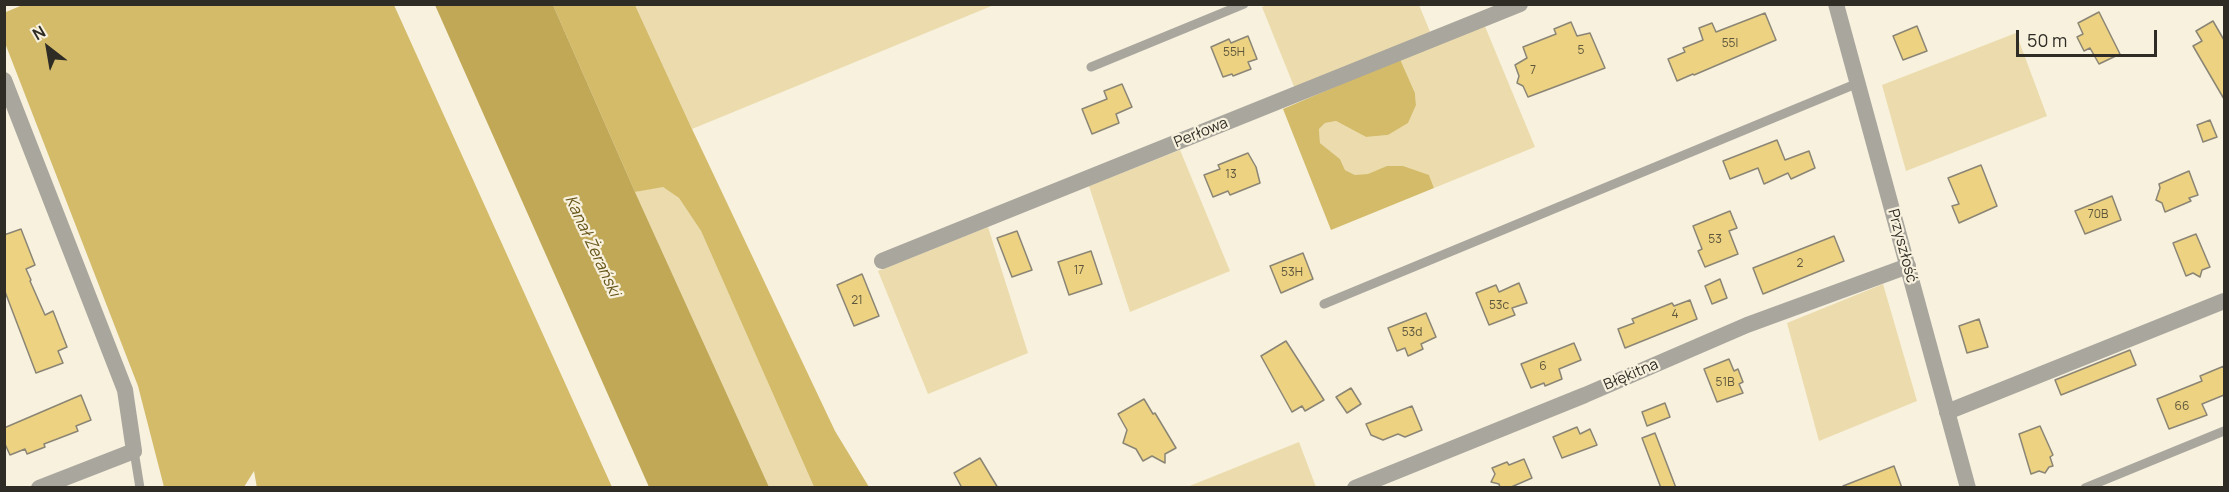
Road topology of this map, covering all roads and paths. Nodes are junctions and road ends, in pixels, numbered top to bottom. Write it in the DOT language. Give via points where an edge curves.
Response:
graph roads {
  1 [pos="1244,4"];
  2 [pos="1520,4"];
  3 [pos="1836,4"];
  4 [pos="1091,67"];
  5 [pos="4,80"];
  6 [pos="1858,83"];
  7 [pos="882,261"];
  8 [pos="1908,266"];
  9 [pos="2224,301"];
  10 [pos="1324,304"];
  11 [pos="1947,412"];
  12 [pos="2224,431"];
  13 [pos="134,451"];
  14 [pos="39,488"];
  15 [pos="140,488"];
  16 [pos="1355,488"];
  17 [pos="1968,488"];
  18 [pos="2085,488"];
  1 -- 4 [label="lane"];
  2 -- 7 [label="street, Perłowa"];
  3 -- 6 [label="street, Przyszłość"];
  5 -- 13 [label="street" via="125,390"];
  6 -- 8 [label="street, Przyszłość"];
  6 -- 10 [label="lane"];
  8 -- 11 [label="street, Przyszłość"];
  8 -- 16 [label="street, Błękitna" via="1747,325"];
  9 -- 11 [label="street"];
  11 -- 17 [label="street, Przyszłość"];
  12 -- 18 [label="lane"];
  13 -- 14 [label="street"];
  13 -- 15 [label="lane"];
}
